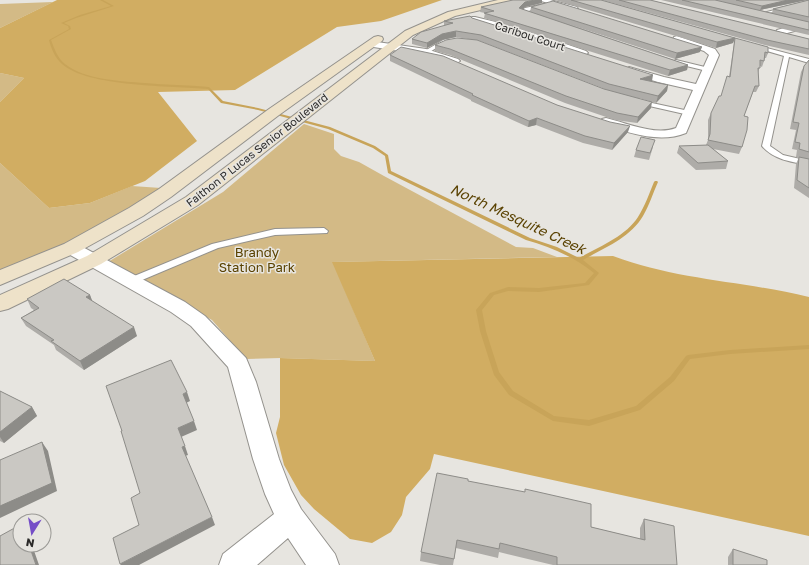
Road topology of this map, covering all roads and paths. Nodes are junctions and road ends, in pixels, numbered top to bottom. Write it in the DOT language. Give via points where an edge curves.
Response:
graph roads {
  1 [pos="479,0"];
  2 [pos="512,0"];
  3 [pos="542,0"];
  4 [pos="809,2"];
  5 [pos="553,3"];
  6 [pos="583,12"];
  7 [pos="754,12"];
  8 [pos="428,13"];
  9 [pos="761,14"];
  10 [pos="774,17"];
  11 [pos="538,18"];
  12 [pos="475,20"];
  13 [pos="794,22"];
  14 [pos="808,25"];
  15 [pos="387,32"];
  16 [pos="795,36"];
  17 [pos="671,38"];
  18 [pos="455,40"];
  19 [pos="370,44"];
  20 [pos="750,44"];
  21 [pos="391,46"];
  22 [pos="426,52"];
  23 [pos="787,54"];
  24 [pos="595,57"];
  25 [pos="673,61"];
  26 [pos="809,61"];
  27 [pos="464,66"];
  28 [pos="622,67"];
  29 [pos="708,69"];
  30 [pos="699,88"];
  31 [pos="628,100"];
  32 [pos="689,113"];
  33 [pos="593,118"];
  34 [pos="809,163"];
  35 [pos="324,230"];
  36 [pos="71,248"];
  37 [pos="94,260"];
  38 [pos="0,278"];
  39 [pos="131,281"];
  40 [pos="0,304"];
  41 [pos="291,518"];
  42 [pos="234,565"];
  43 [pos="324,565"];
  1 -- 8 [label="main road"];
  2 -- 21 [label="main road, Faithon P Lucas Senior Boulevard" via="434,20 418,27"];
  3 -- 5 [label="street"];
  4 -- 9 [label="lane"];
  5 -- 6 [label="street"];
  5 -- 11 [label="lane" via="522,12"];
  7 -- 9 [label="lane"];
  9 -- 10 [label="lane"];
  12 -- 24 [label="street, Caribou Court" via="513,29"];
  13 -- 14 [label="lane"];
  14 -- 16 [label="street" via="776,31"];
  15 -- 19 [label="main road, Faithon P Lucas Senior Boulevard"];
  17 -- 29 [label="street" via="712,51 714,55"];
  18 -- 22 [label="lane" via="445,41"];
  19 -- 21 [label="street"];
  19 -- 36 [label="main road, Faithon P Lucas Senior Boulevard" via="149,203"];
  20 -- 23 [label="lane"];
  21 -- 22 [label="street"];
  21 -- 37 [label="main road, Faithon P Lucas Senior Boulevard" via="186,205"];
  22 -- 27 [label="street"];
  23 -- 26 [label="lane"];
  23 -- 34 [label="lane" via="766,146 779,157"];
  25 -- 29 [label="lane"];
  28 -- 30 [label="street" via="662,80"];
  29 -- 30 [label="street"];
  30 -- 32 [label="street"];
  31 -- 32 [label="lane"];
  32 -- 33 [label="street" via="681,130 671,134 640,130"];
  35 -- 39 [label="lane" via="275,232 215,246"];
  36 -- 37 [label="street"];
  36 -- 38 [label="main road, Faithon P Lucas Senior Boulevard"];
  37 -- 39 [label="street"];
  37 -- 40 [label="main road, Faithon P Lucas Senior Boulevard"];
  39 -- 41 [label="street" via="198,321 238,364 266,459"];
  41 -- 42 [label="street"];
  41 -- 43 [label="street"];
}
